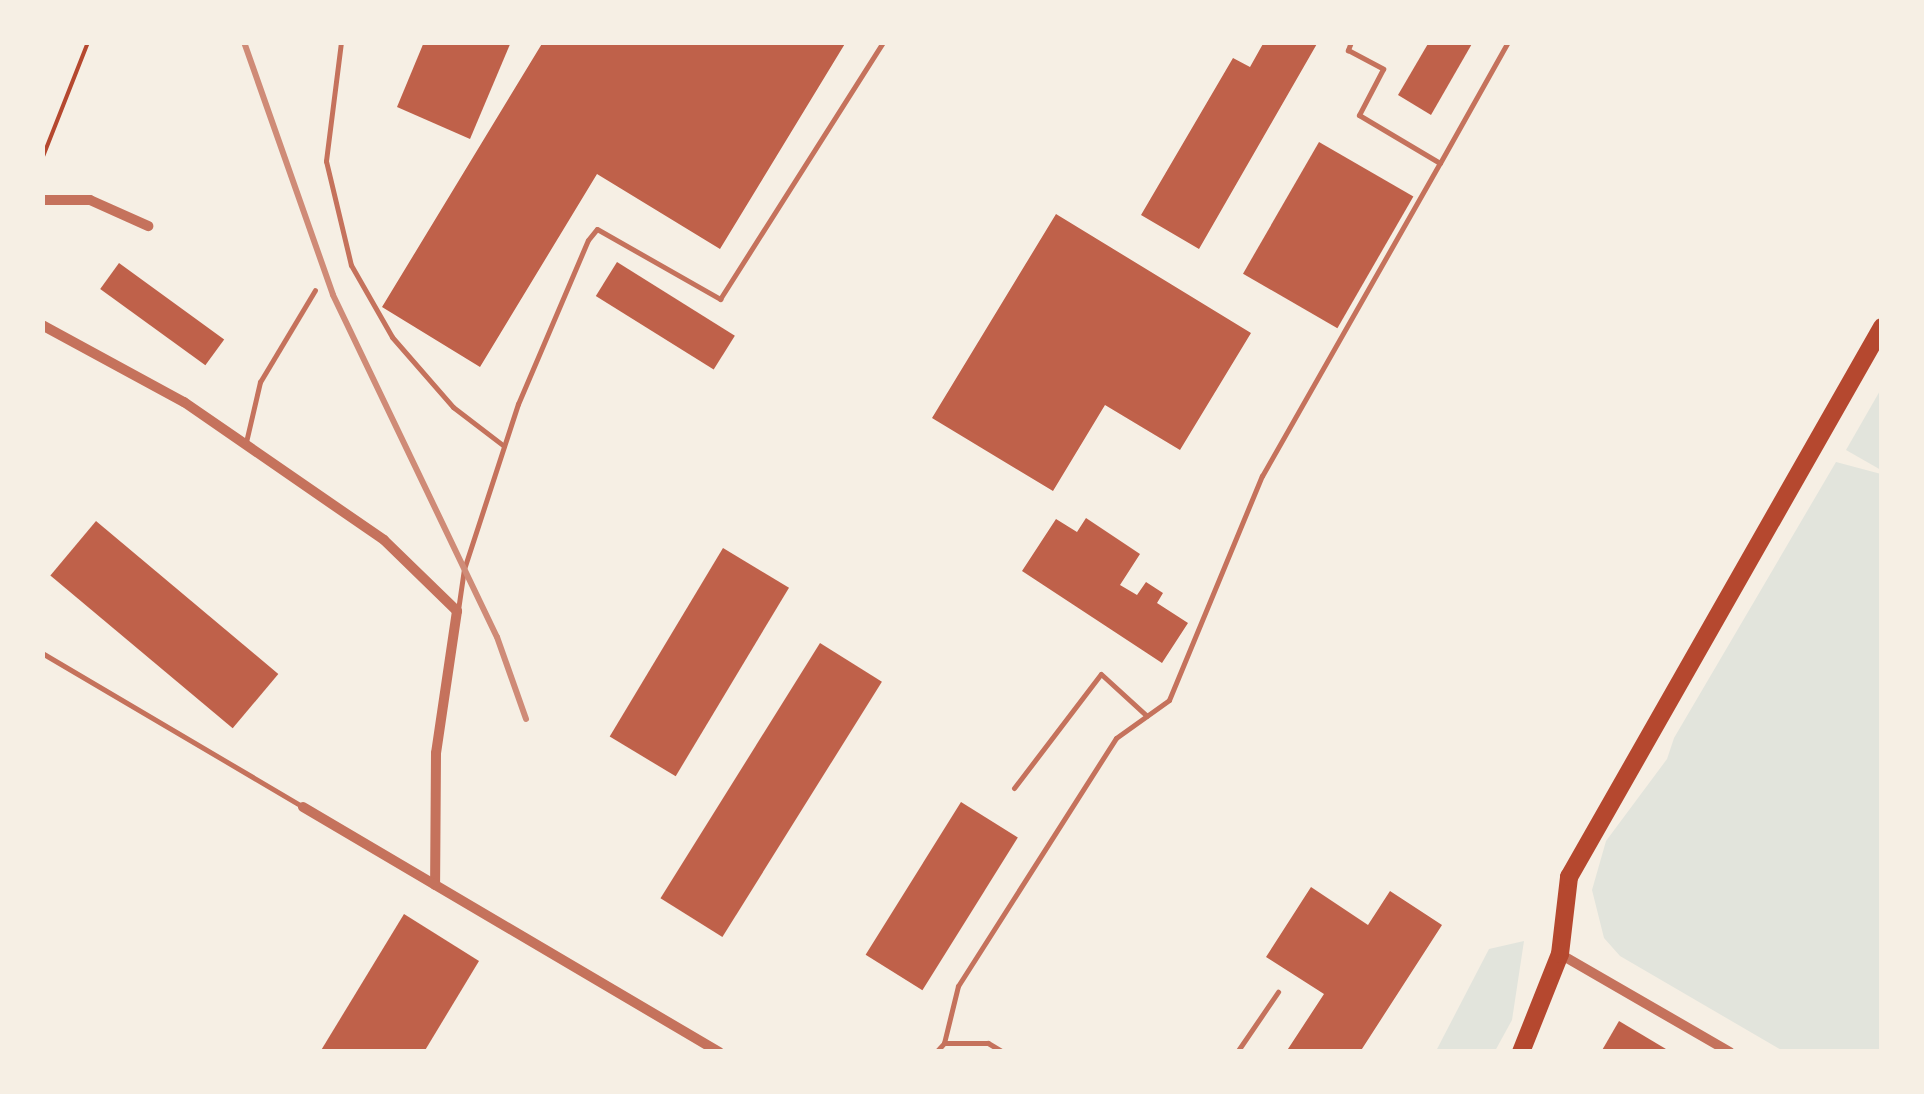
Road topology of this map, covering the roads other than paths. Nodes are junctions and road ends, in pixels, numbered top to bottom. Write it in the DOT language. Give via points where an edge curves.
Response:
graph roads {
  1 [pos="341,42"];
  2 [pos="883,42"];
  3 [pos="1351,42"];
  4 [pos="1508,42"];
  5 [pos="1440,163"];
  6 [pos="42,200"];
  7 [pos="148,226"];
  8 [pos="315,290"];
  9 [pos="42,326"];
  10 [pos="1882,327"];
  11 [pos="245,444"];
  12 [pos="504,446"];
  13 [pos="457,611"];
  14 [pos="42,652"];
  15 [pos="1146,716"];
  16 [pos="1014,788"];
  17 [pos="303,807"];
  18 [pos="435,885"];
  19 [pos="1560,954"];
  20 [pos="1278,992"];
  21 [pos="944,1043"];
  22 [pos="719,1052"];
  23 [pos="936,1052"];
  24 [pos="1003,1052"];
  25 [pos="1238,1052"];
  26 [pos="1521,1052"];
  27 [pos="1730,1052"];
  1 -- 12 [label="lane" via="326,161 352,265 392,337 453,406"];
  2 -- 12 [label="lane" via="720,299 597,230"];
  3 -- 5 [label="lane" via="1348,50 1383,69 1359,115"];
  4 -- 5 [label="lane"];
  5 -- 15 [label="lane" via="1262,476 1169,700"];
  6 -- 7 [label="street" via="90,200"];
  8 -- 11 [label="lane" via="260,382"];
  9 -- 11 [label="street" via="184,402"];
  10 -- 19 [label="main road" via="1569,878"];
  11 -- 13 [label="street" via="384,540"];
  12 -- 13 [label="lane"];
  13 -- 18 [label="street" via="436,752"];
  14 -- 17 [label="lane"];
  15 -- 16 [label="lane" via="1101,674"];
  15 -- 21 [label="lane" via="1116,738 958,986"];
  17 -- 18 [label="street"];
  18 -- 22 [label="street"];
  19 -- 26 [label="main road"];
  19 -- 27 [label="street"];
  20 -- 25 [label="lane"];
  21 -- 23 [label="lane"];
  21 -- 24 [label="lane" via="988,1043"];
}
